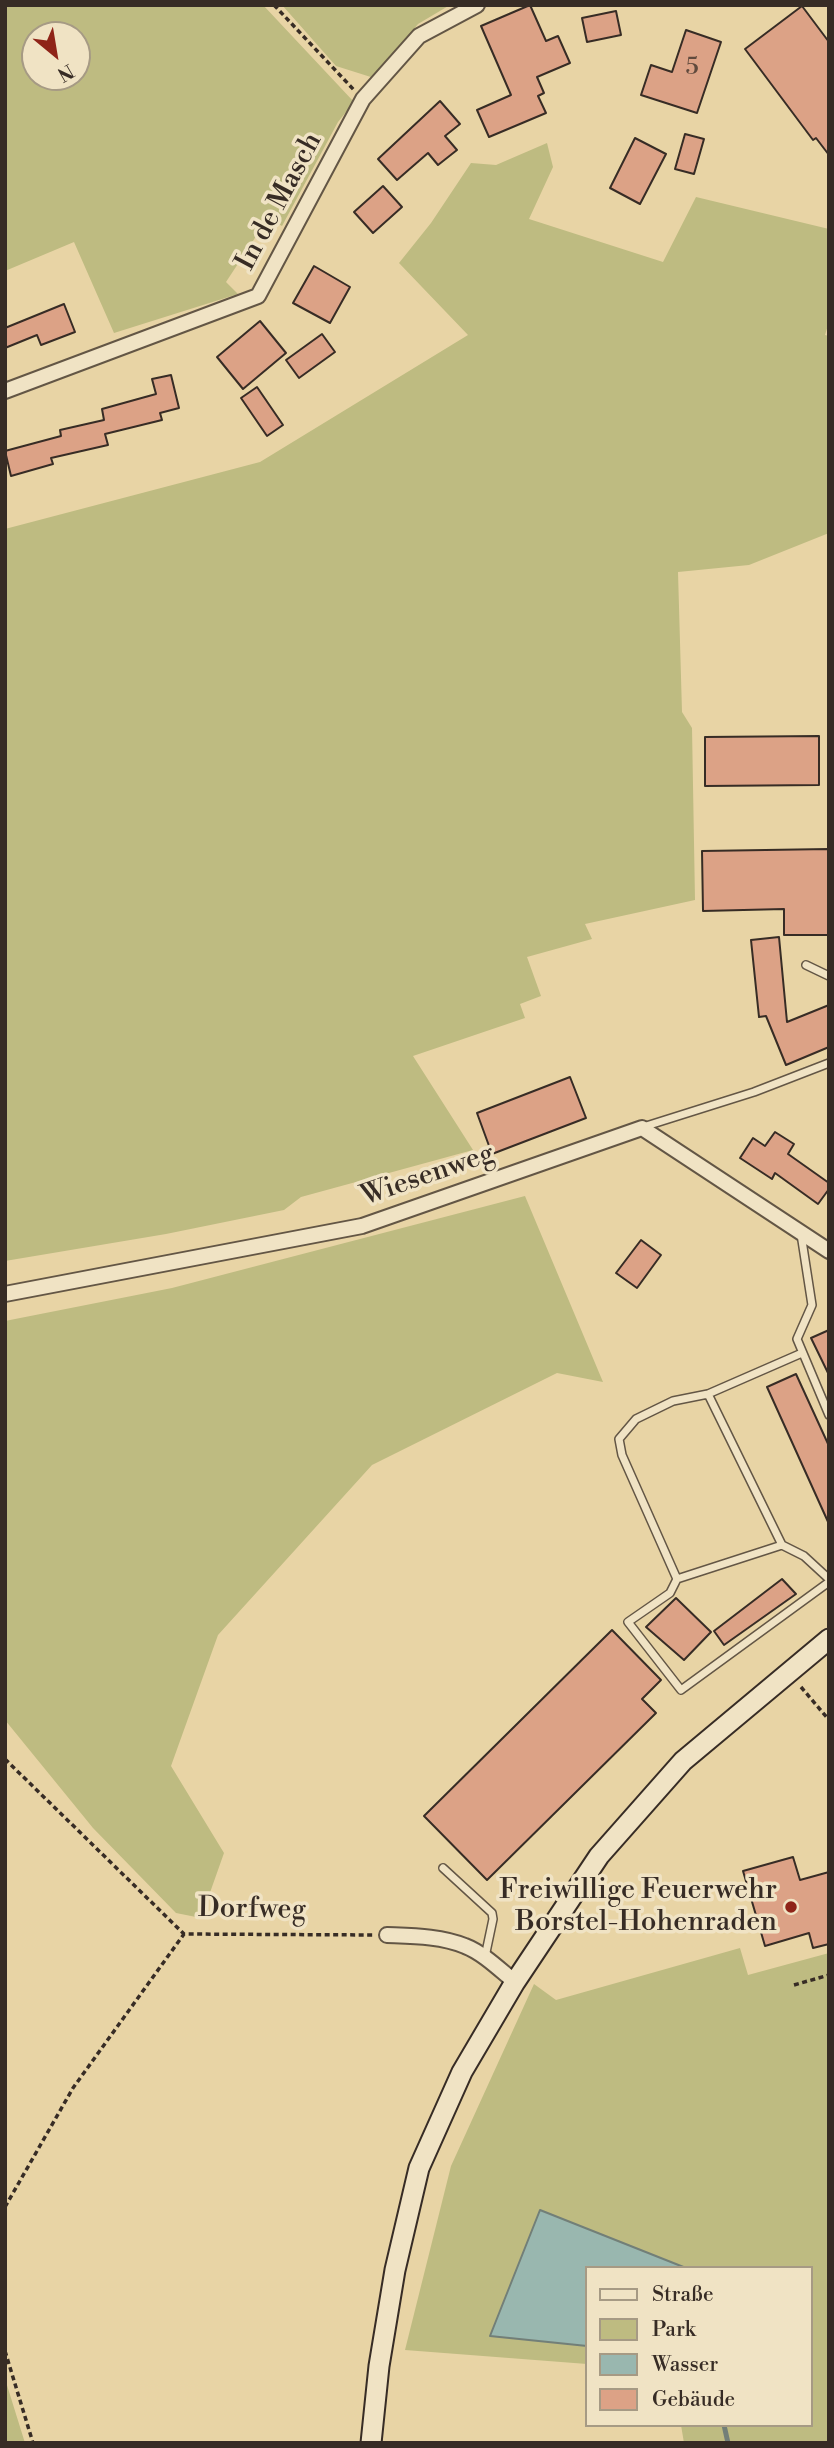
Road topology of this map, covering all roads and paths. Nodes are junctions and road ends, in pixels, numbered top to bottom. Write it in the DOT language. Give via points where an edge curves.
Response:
graph roads {
  1 [pos="274,5"];
  2 [pos="477,5"];
  3 [pos="363,99"];
  4 [pos="5,391"];
  5 [pos="806,965"];
  6 [pos="829,976"];
  7 [pos="829,1063"];
  8 [pos="642,1128"];
  9 [pos="801,1233"];
  10 [pos="829,1251"];
  11 [pos="5,1294"];
  12 [pos="802,1353"];
  13 [pos="708,1394"];
  14 [pos="829,1415"];
  15 [pos="782,1545"];
  16 [pos="677,1579"];
  17 [pos="829,1580"];
  18 [pos="829,1639"];
  19 [pos="788,1672"];
  20 [pos="829,1720"];
  21 [pos="5,1759"];
  22 [pos="443,1868"];
  23 [pos="184,1934"];
  24 [pos="387,1935"];
  25 [pos="485,1958"];
  26 [pos="829,1975"];
  27 [pos="515,1982"];
  28 [pos="794,1985"];
  29 [pos="5,2207"];
  30 [pos="5,2351"];
  31 [pos="33,2443"];
  32 [pos="371,2443"];
  1 -- 3 [label="path"];
  2 -- 3 [label="street, In de Masch" via="419,36"];
  3 -- 4 [label="street, In de Masch" via="258,296"];
  5 -- 6 [label="lane"];
  7 -- 8 [label="lane"];
  8 -- 9 [label="street"];
  8 -- 11 [label="street, Wiesenweg" via="362,1226"];
  9 -- 10 [label="street"];
  9 -- 12 [label="lane" via="812,1305 797,1339"];
  12 -- 13 [label="lane"];
  12 -- 14 [label="lane"];
  13 -- 15 [label="lane"];
  13 -- 16 [label="lane" via="673,1401 636,1419 619,1439"];
  15 -- 16 [label="lane"];
  15 -- 17 [label="lane" via="804,1556"];
  16 -- 17 [label="lane" via="670,1593 628,1622 681,1690"];
  18 -- 19 [label="main road"];
  19 -- 20 [label="path"];
  19 -- 27 [label="main road" via="682,1761 599,1856"];
  21 -- 23 [label="path, Dorfweg"];
  22 -- 25 [label="lane" via="492,1913"];
  23 -- 24 [label="path, Dorfweg"];
  23 -- 29 [label="path" via="73,2088"];
  24 -- 25 [label="street" via="465,1946"];
  25 -- 27 [label="street"];
  26 -- 28 [label="path"];
  27 -- 32 [label="main road" via="462,2071 419,2168 395,2270"];
  30 -- 31 [label="path"];
}
